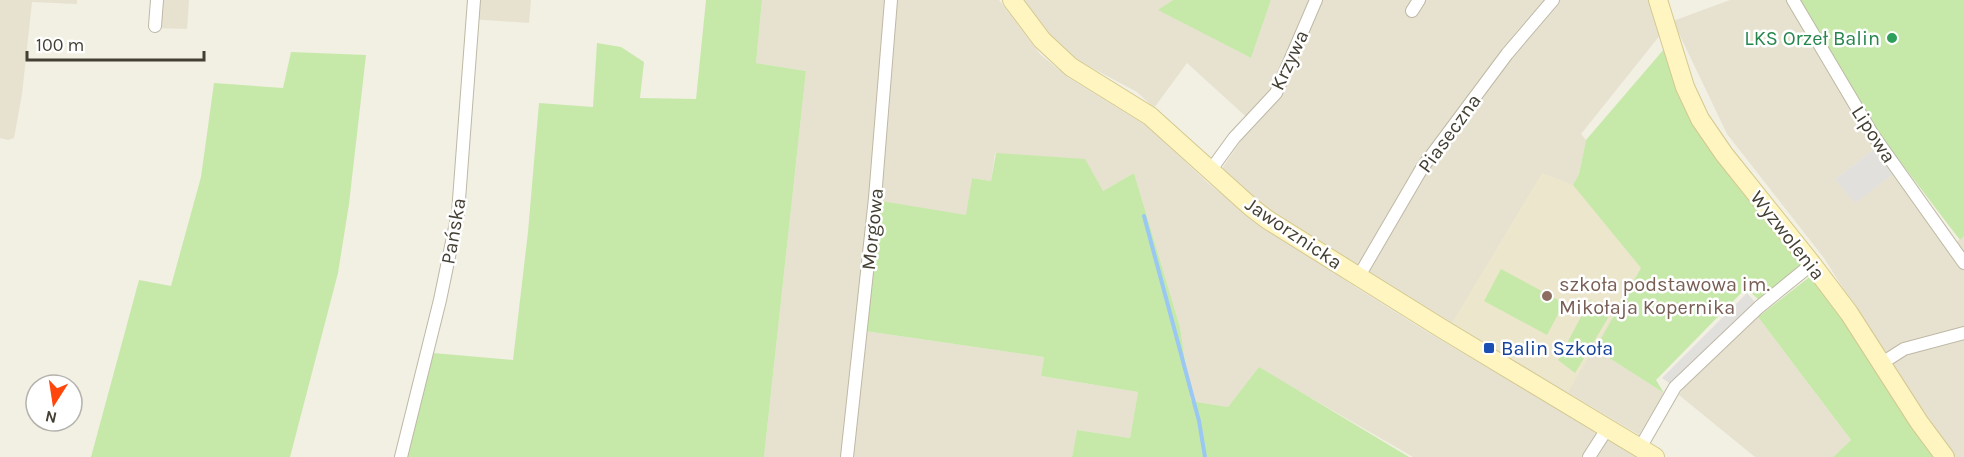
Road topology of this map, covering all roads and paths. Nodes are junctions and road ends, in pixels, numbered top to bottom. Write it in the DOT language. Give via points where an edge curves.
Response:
graph roads {
  1 [pos="156,0"];
  2 [pos="474,0"];
  3 [pos="891,0"];
  4 [pos="1012,0"];
  5 [pos="1316,0"];
  6 [pos="1419,0"];
  7 [pos="1553,0"];
  8 [pos="1658,0"];
  9 [pos="1793,0"];
  10 [pos="1412,11"];
  11 [pos="155,27"];
  12 [pos="1210,171"];
  13 [pos="1964,263"];
  14 [pos="1812,264"];
  15 [pos="1359,276"];
  16 [pos="1964,333"];
  17 [pos="1882,363"];
  18 [pos="1607,429"];
  19 [pos="1648,452"];
  20 [pos="401,457"];
  21 [pos="847,457"];
  22 [pos="1589,457"];
  23 [pos="1945,457"];
  1 -- 11 [label="street"];
  2 -- 20 [label="street, Pańska" via="458,213"];
  3 -- 21 [label="street, Morgowa" via="875,198"];
  4 -- 12 [label="street, Jaworznicka" via="1042,40 1071,68 1150,116"];
  5 -- 12 [label="street, Krzywa" via="1276,93"];
  6 -- 10 [label="street"];
  7 -- 15 [label="street, Piaseczna" via="1507,54 1422,168"];
  8 -- 14 [label="street, Wyzwolenia" via="1685,87 1700,119"];
  9 -- 13 [label="street, Lipowa" via="1873,135"];
  12 -- 15 [label="street, Jaworznicka" via="1268,220"];
  14 -- 17 [label="street, Wyzwolenia"];
  14 -- 19 [label="street" via="1759,307 1675,387"];
  15 -- 18 [label="street, Jaworznicka"];
  16 -- 17 [label="street" via="1905,349"];
  17 -- 23 [label="street, Wyzwolenia"];
  18 -- 19 [label="street, Jaworznicka"];
  18 -- 22 [label="street"];
}
